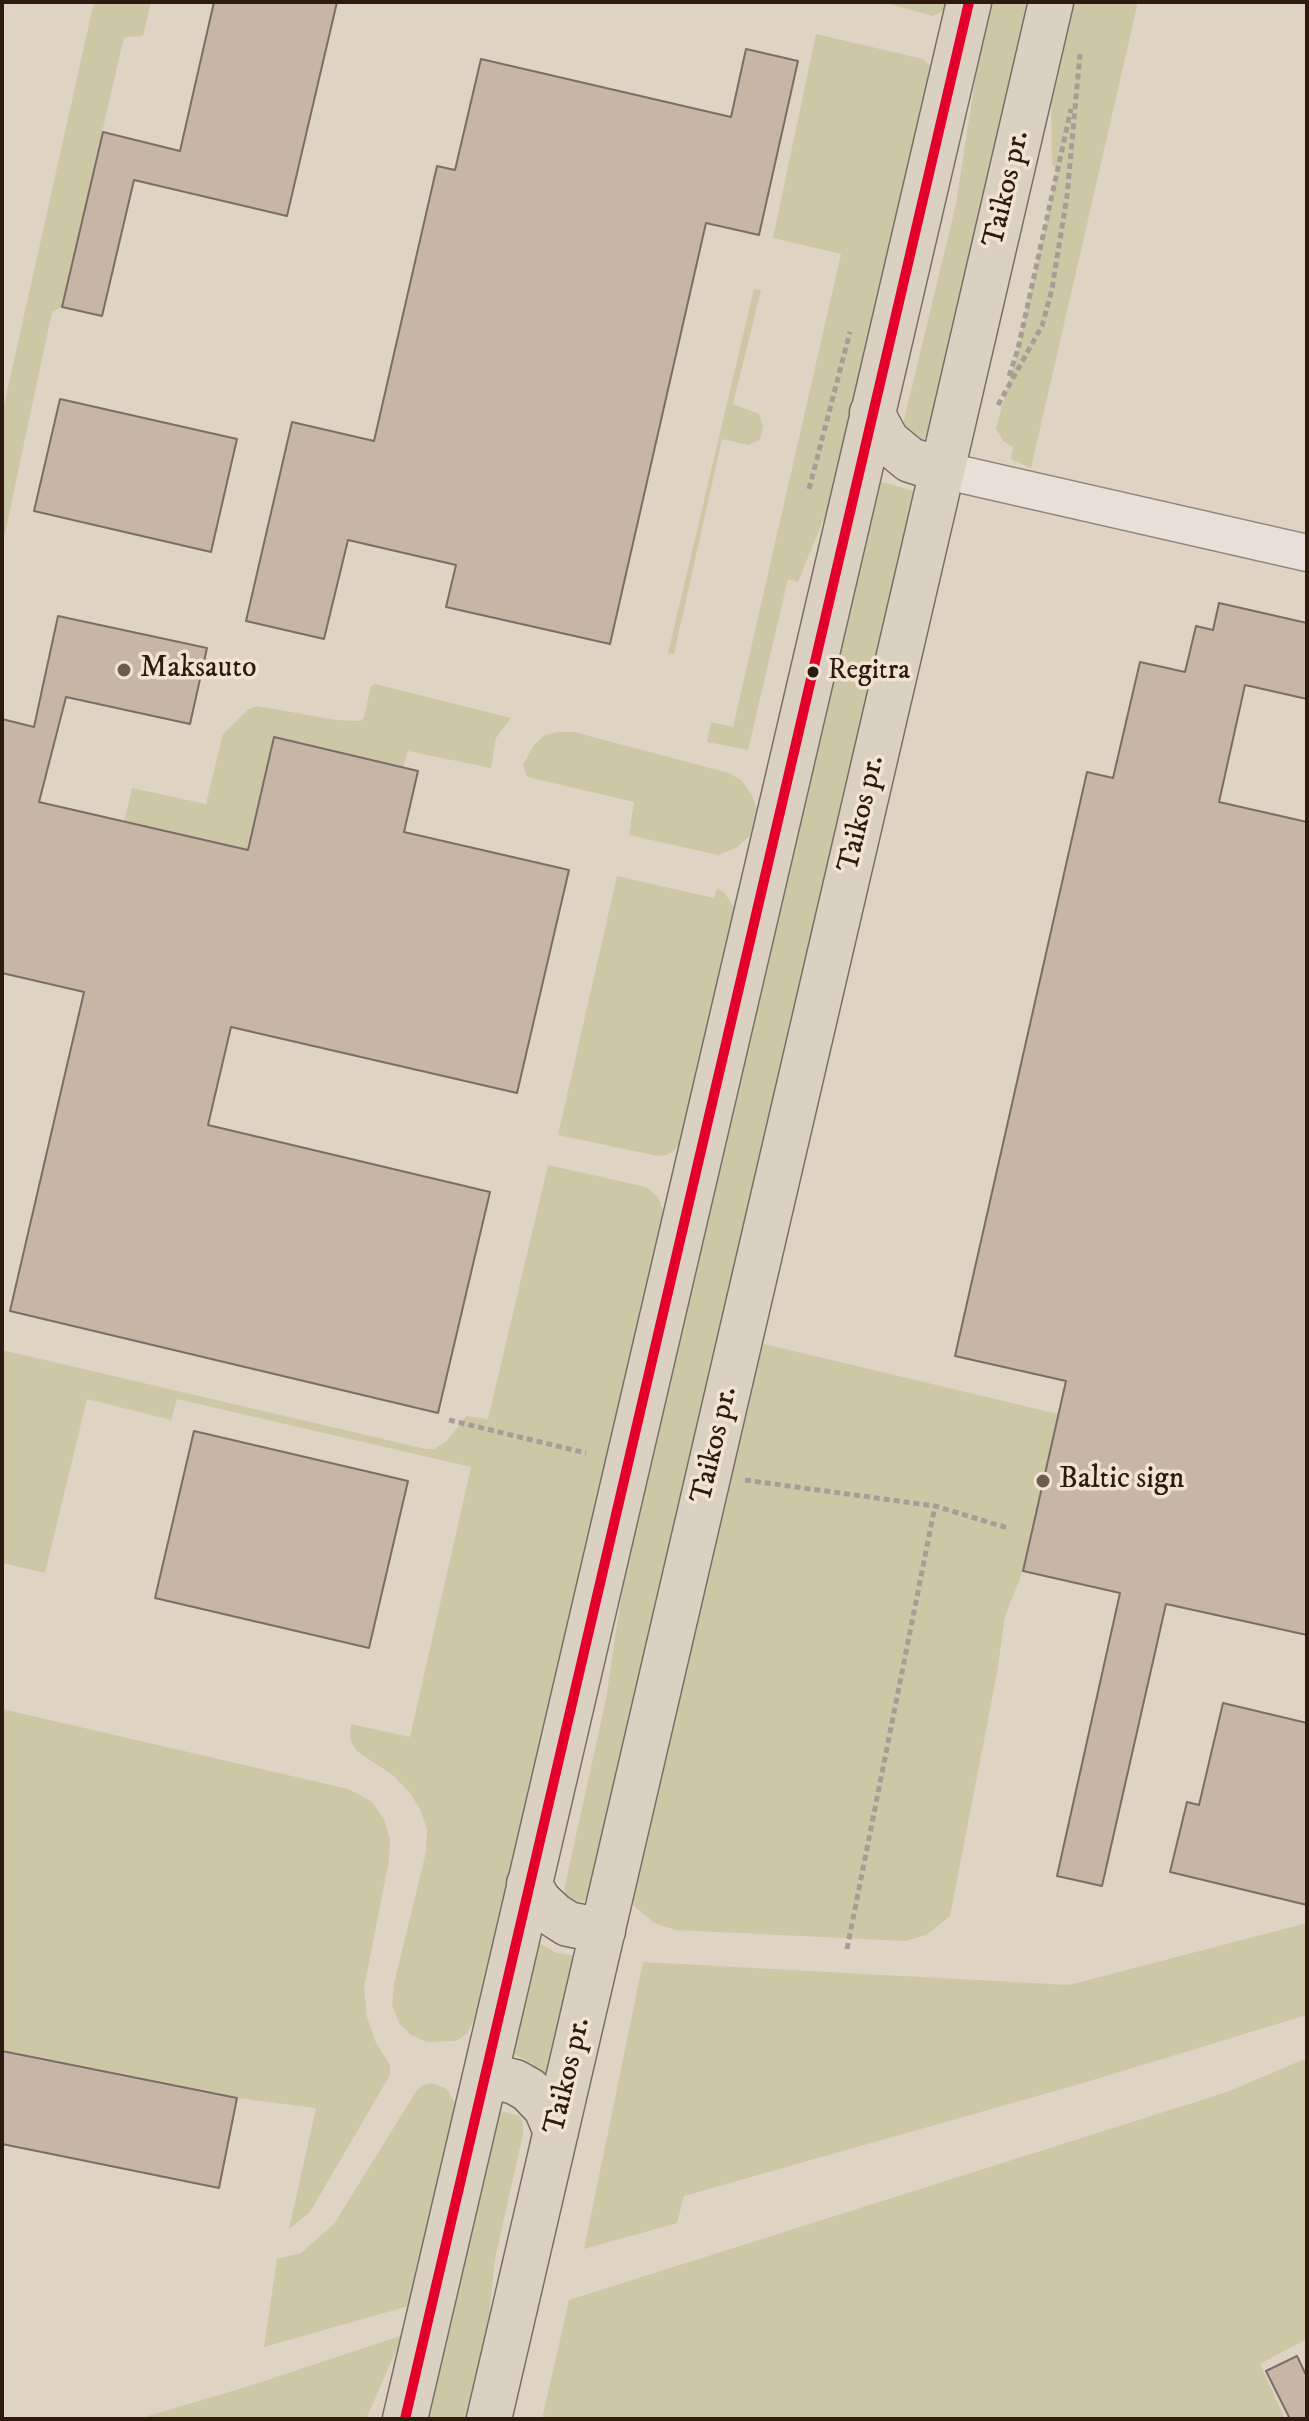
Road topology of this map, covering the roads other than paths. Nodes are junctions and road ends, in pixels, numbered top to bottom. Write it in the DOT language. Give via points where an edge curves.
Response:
graph roads {
  1 [pos="969,2"];
  2 [pos="1051,2"];
  3 [pos="872,413"];
  4 [pos="942,470"];
  5 [pos="1307,553"];
  6 [pos="529,1884"];
  7 [pos="603,1931"];
  8 [pos="487,2075"];
  9 [pos="556,2132"];
  10 [pos="405,2419"];
  11 [pos="489,2419"];
  1 -- 3 [label="main road"];
  2 -- 4 [label="main road, Taikos pr."];
  3 -- 4 [label="main road" via="887,441 910,460"];
  3 -- 6 [label="main road"];
  4 -- 5 [label="street"];
  4 -- 7 [label="main road, Taikos pr."];
  6 -- 7 [label="main road" via="539,1901 568,1924"];
  6 -- 8 [label="main road"];
  7 -- 9 [label="main road, Taikos pr."];
  8 -- 9 [label="main road" via="529,2090 546,2108"];
  8 -- 10 [label="main road"];
  9 -- 11 [label="main road, Taikos pr."];
}
